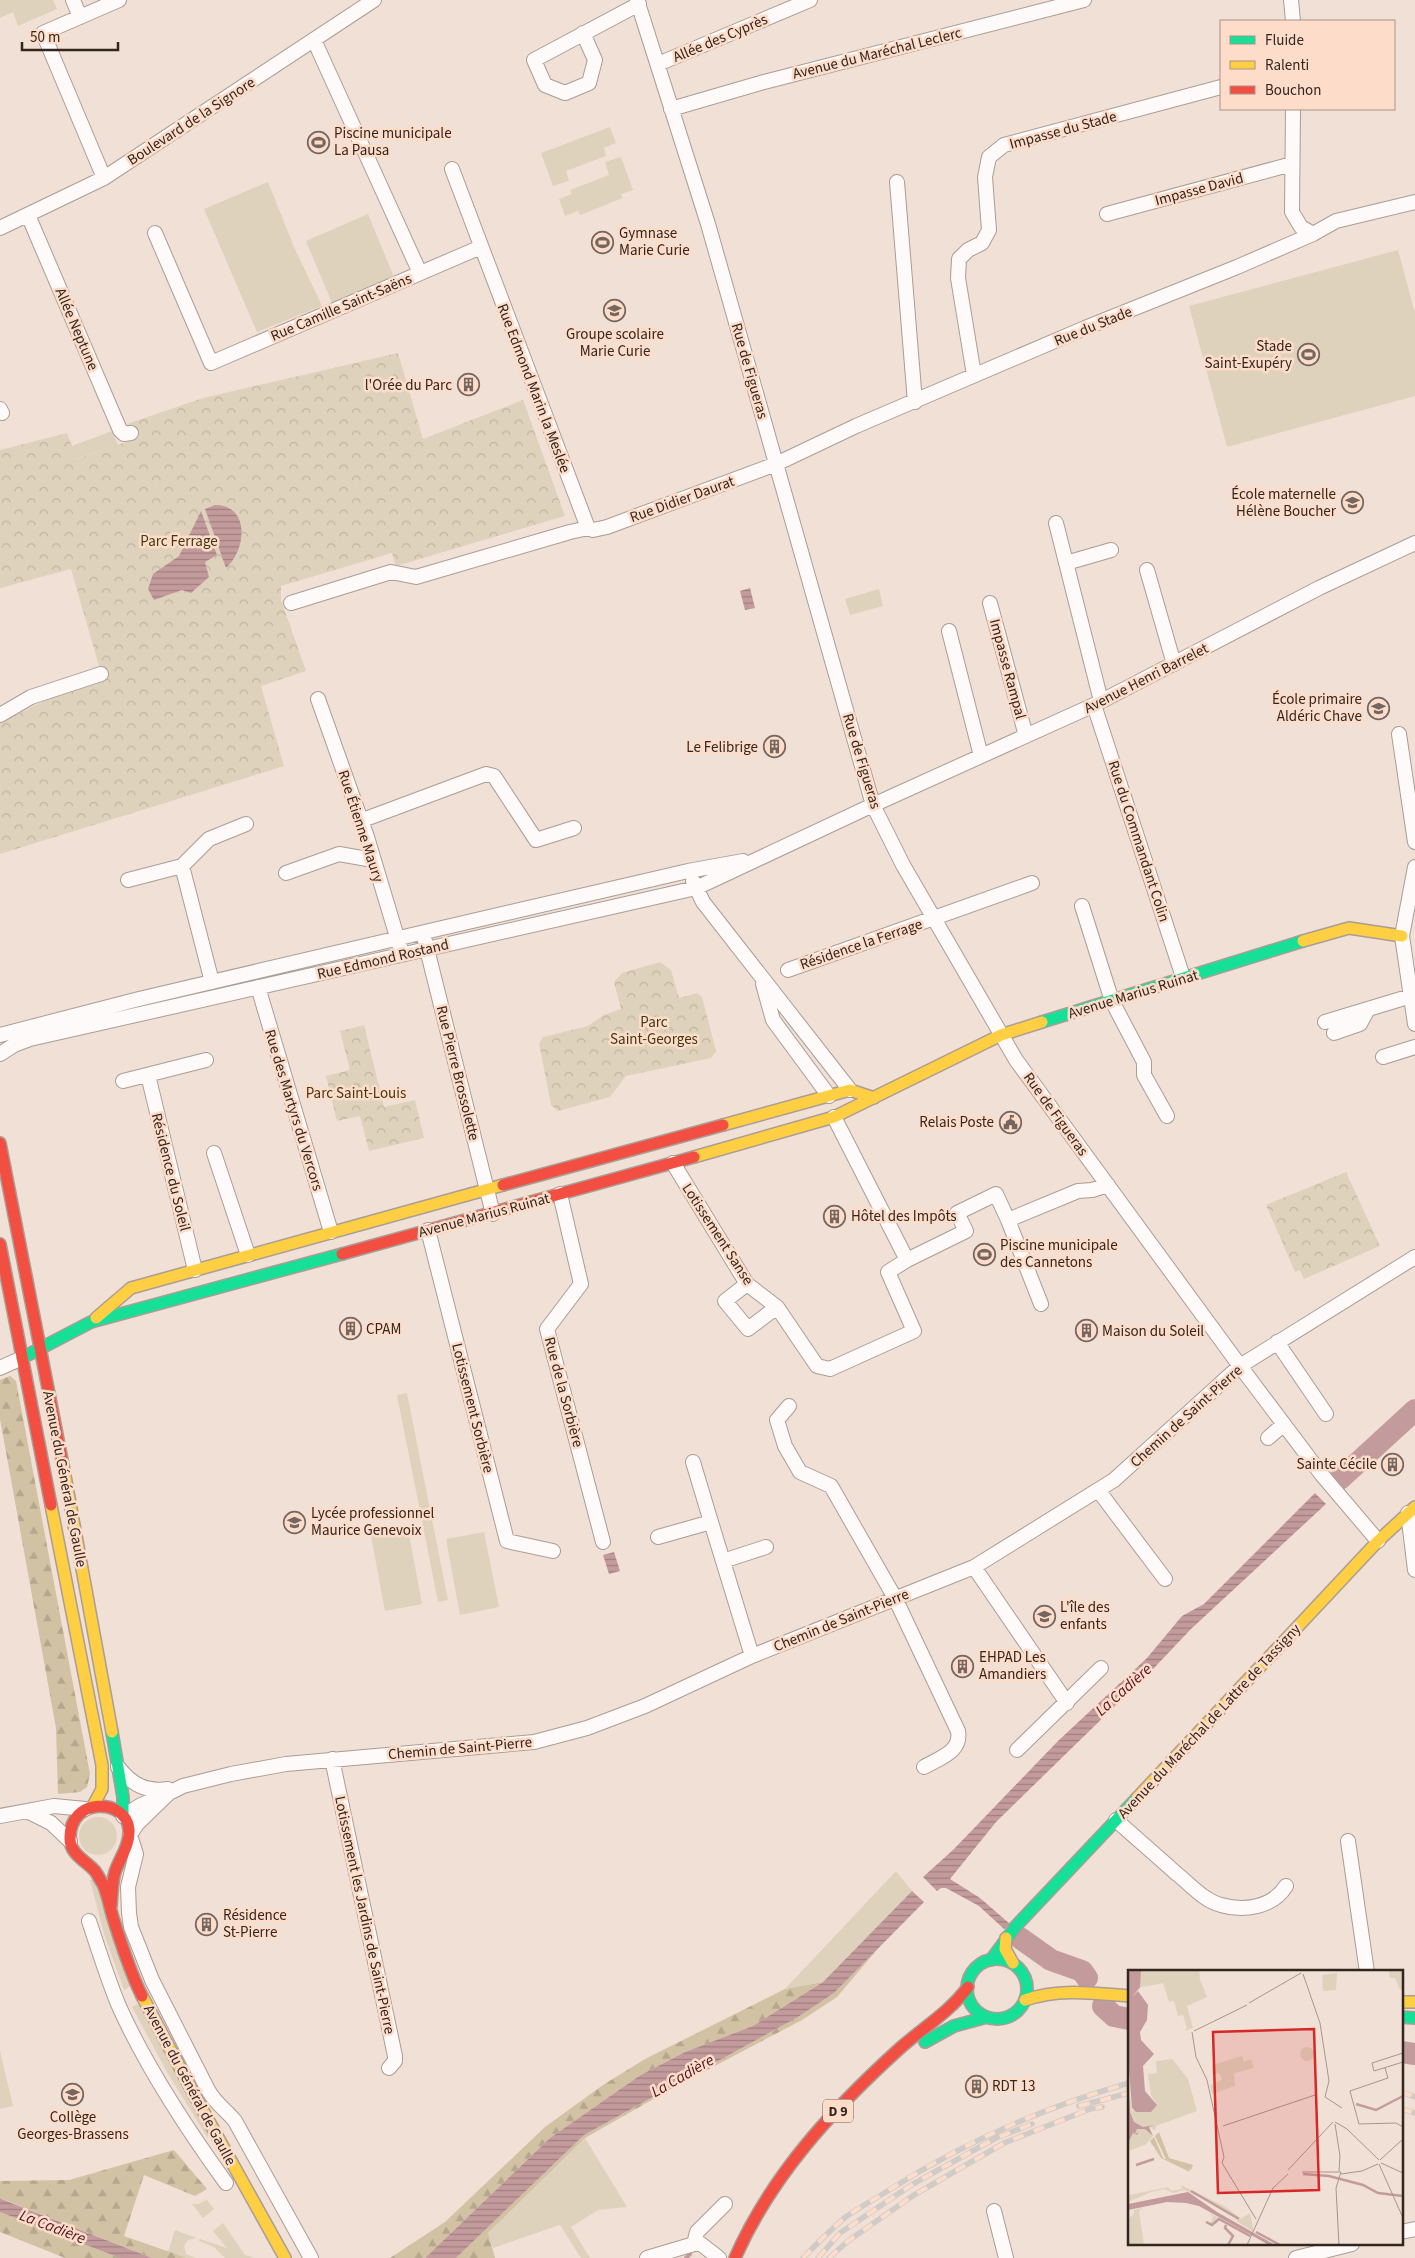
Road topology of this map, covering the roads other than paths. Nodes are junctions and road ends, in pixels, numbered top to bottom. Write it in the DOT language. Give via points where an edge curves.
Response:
graph roads {
  1 [pos="73,0"];
  2 [pos="119,0"];
  3 [pos="374,0"];
  4 [pos="1291,0"];
  5 [pos="803,1"];
  6 [pos="1074,1"];
  7 [pos="638,2"];
  8 [pos="356,5"];
  9 [pos="80,17"];
  10 [pos="1293,20"];
  11 [pos="583,33"];
  12 [pos="314,40"];
  13 [pos="658,64"];
  14 [pos="1220,87"];
  15 [pos="672,109"];
  16 [pos="1293,110"];
  17 [pos="1292,164"];
  18 [pos="452,169"];
  19 [pos="104,178"];
  20 [pos="897,182"];
  21 [pos="1415,202"];
  22 [pos="1107,214"];
  23 [pos="28,215"];
  24 [pos="0,228"];
  25 [pos="155,233"];
  26 [pos="1313,234"];
  27 [pos="481,247"];
  28 [pos="420,273"];
  29 [pos="974,375"];
  30 [pos="915,402"];
  31 [pos="131,433"];
  32 [pos="776,464"];
  33 [pos="1056,523"];
  34 [pos="588,528"];
  35 [pos="1415,544"];
  36 [pos="1111,550"];
  37 [pos="1066,563"];
  38 [pos="1148,570"];
  39 [pos="291,602"];
  40 [pos="990,603"];
  41 [pos="949,632"];
  42 [pos="1174,664"];
  43 [pos="102,674"];
  44 [pos="318,699"];
  45 [pos="1098,703"];
  46 [pos="0,715"];
  47 [pos="1399,734"];
  48 [pos="1026,736"];
  49 [pos="981,756"];
  50 [pos="1409,759"];
  51 [pos="873,805"];
  52 [pos="360,821"];
  53 [pos="246,824"];
  54 [pos="574,828"];
  55 [pos="1415,842"];
  56 [pos="764,858"];
  57 [pos="374,860"];
  58 [pos="182,866"];
  59 [pos="1415,867"];
  60 [pos="688,871"];
  61 [pos="286,873"];
  62 [pos="128,880"];
  63 [pos="1032,883"];
  64 [pos="696,888"];
  65 [pos="1082,906"];
  66 [pos="934,919"];
  67 [pos="422,933"];
  68 [pos="1408,937"];
  69 [pos="397,939"];
  70 [pos="427,949"];
  71 [pos="402,955"];
  72 [pos="788,970"];
  73 [pos="761,976"];
  74 [pos="1183,977"];
  75 [pos="212,982"];
  76 [pos="258,988"];
  77 [pos="1411,996"];
  78 [pos="1112,1001"];
  79 [pos="1368,1009"];
  80 [pos="1325,1022"];
  81 [pos="1415,1024"];
  82 [pos="1334,1033"];
  83 [pos="0,1035"];
  84 [pos="1001,1036"];
  85 [pos="1415,1047"];
  86 [pos="0,1054"];
  87 [pos="1383,1057"];
  88 [pos="206,1060"];
  89 [pos="148,1074"];
  90 [pos="123,1081"];
  91 [pos="850,1090"];
  92 [pos="828,1096"];
  93 [pos="874,1098"];
  94 [pos="1167,1116"];
  95 [pos="834,1117"];
  96 [pos="0,1143"];
  97 [pos="214,1153"];
  98 [pos="673,1163"];
  99 [pos="1108,1185"];
  100 [pos="487,1190"];
  101 [pos="560,1194"];
  102 [pos="493,1214"];
  103 [pos="1008,1220"];
  104 [pos="428,1230"];
  105 [pos="330,1232"];
  106 [pos="0,1244"];
  107 [pos="248,1255"];
  108 [pos="1415,1257"];
  109 [pos="907,1260"];
  110 [pos="195,1270"];
  111 [pos="747,1284"];
  112 [pos="1041,1304"];
  113 [pos="776,1307"];
  114 [pos="91,1322"];
  115 [pos="1277,1342"];
  116 [pos="40,1348"];
  117 [pos="22,1358"];
  118 [pos="1240,1366"];
  119 [pos="0,1368"];
  120 [pos="789,1406"];
  121 [pos="1326,1414"];
  122 [pos="1284,1424"];
  123 [pos="1268,1438"];
  124 [pos="693,1462"];
  125 [pos="1098,1490"];
  126 [pos="1412,1510"];
  127 [pos="711,1522"];
  128 [pos="658,1537"];
  129 [pos="603,1542"];
  130 [pos="1378,1542"];
  131 [pos="766,1547"];
  132 [pos="553,1551"];
  133 [pos="723,1561"];
  134 [pos="974,1567"];
  135 [pos="1415,1570"];
  136 [pos="1165,1579"];
  137 [pos="895,1598"];
  138 [pos="752,1656"];
  139 [pos="1101,1668"];
  140 [pos="1067,1703"];
  141 [pos="1017,1750"];
  142 [pos="332,1759"];
  143 [pos="118,1767"];
  144 [pos="924,1767"];
  145 [pos="184,1786"];
  146 [pos="169,1793"];
  147 [pos="89,1808"];
  148 [pos="27,1811"];
  149 [pos="0,1816"];
  150 [pos="123,1816"];
  151 [pos="1116,1820"];
  152 [pos="130,1835"];
  153 [pos="70,1841"];
  154 [pos="1348,1841"];
  155 [pos="120,1857"];
  156 [pos="87,1863"];
  157 [pos="1286,1886"];
  158 [pos="111,1906"];
  159 [pos="89,1921"];
  160 [pos="1006,1938"];
  161 [pos="991,1960"];
  162 [pos="1013,1963"];
  163 [pos="1368,1970"];
  164 [pos="1024,1974"];
  165 [pos="1040,1978"];
  166 [pos="1055,1982"];
  167 [pos="968,1987"];
  168 [pos="1127,1996"];
  169 [pos="1025,2000"];
  170 [pos="1402,2002"];
  171 [pos="1415,2002"];
  172 [pos="987,2017"];
  173 [pos="1402,2017"];
  174 [pos="1415,2018"];
  175 [pos="389,2068"];
  176 [pos="226,2183"];
  177 [pos="725,2204"];
  178 [pos="994,2211"];
  179 [pos="1415,2229"];
  180 [pos="1402,2232"];
  181 [pos="694,2244"];
  182 [pos="1344,2246"];
  183 [pos="711,2256"];
  184 [pos="285,2258"];
  185 [pos="311,2258"];
  186 [pos="647,2258"];
  187 [pos="735,2258"];
  188 [pos="746,2258"];
  189 [pos="1006,2258"];
  190 [pos="1296,2258"];
  1 -- 9 [label="street"];
  2 -- 9 [label="street"];
  3 -- 8 [label="street, Boulevard de la Signore"];
  4 -- 10 [label="street"];
  5 -- 13 [label="street, Allée des Cyprès"];
  6 -- 15 [label="street, Avenue du Maréchal Leclerc"];
  7 -- 11 [label="street"];
  7 -- 13 [label="street, Rue de Figueras"];
  8 -- 12 [label="street, Boulevard de la Signore"];
  9 -- 19 [label="street" via="43,33"];
  11 -- 11 [label="street" via="534,60 545,85 565,93 589,83 595,60"];
  12 -- 19 [label="street, Boulevard de la Signore"];
  12 -- 28 [label="street, Rue Camille Saint-Saëns"];
  13 -- 15 [label="street, Rue de Figueras"];
  14 -- 29 [label="street, Impasse du Stade" via="1004,145 989,157 985,177 989,230 982,243 968,250 959,260 958,278"];
  15 -- 32 [label="street, Rue de Figueras"];
  16 -- 17 [label="street"];
  17 -- 22 [label="street, Impasse David"];
  17 -- 26 [label="street" via="1292,212 1301,227"];
  18 -- 27 [label="street, Rue Edmond Marin la Meslée"];
  19 -- 23 [label="street, Boulevard de la Signore"];
  20 -- 30 [label="street"];
  21 -- 26 [label="street, Rue du Stade" via="1336,222"];
  23 -- 24 [label="street, Boulevard de la Signore"];
  23 -- 31 [label="street, Allée Neptune" via="120,430 124,434"];
  25 -- 28 [label="street, Rue Camille Saint-Saëns" via="211,363"];
  26 -- 29 [label="street, Rue du Stade"];
  27 -- 28 [label="street"];
  27 -- 34 [label="street, Rue Edmond Marin la Meslée"];
  29 -- 30 [label="street, Rue du Stade"];
  30 -- 32 [label="street, Rue du Stade"];
  32 -- 34 [label="street, Rue Didier Daurat" via="602,529"];
  32 -- 51 [label="street, Rue de Figueras"];
  33 -- 37 [label="street, Rue du Commandant Colin"];
  34 -- 39 [label="street, Rue Didier Daurat" via="416,576 391,572"];
  35 -- 42 [label="street, Avenue Henri Barrelet" via="1319,588"];
  36 -- 37 [label="street"];
  37 -- 45 [label="street, Rue du Commandant Colin"];
  38 -- 42 [label="street"];
  40 -- 48 [label="street, Impasse Rampal"];
  41 -- 49 [label="street"];
  42 -- 45 [label="street, Avenue Henri Barrelet"];
  43 -- 46 [label="street" via="31,697"];
  44 -- 52 [label="street, Rue Étienne Maury"];
  45 -- 48 [label="street, Avenue Henri Barrelet"];
  45 -- 74 [label="street, Rue du Commandant Colin"];
  47 -- 50 [label="street"];
  48 -- 49 [label="street, Avenue Henri Barrelet"];
  49 -- 51 [label="street, Avenue Henri Barrelet"];
  50 -- 55 [label="street"];
  51 -- 56 [label="street, Rue Edmond Rostand"];
  51 -- 66 [label="street, Rue de Figueras"];
  52 -- 54 [label="street" via="486,774 494,776 536,840"];
  52 -- 57 [label="street, Rue Étienne Maury"];
  53 -- 58 [label="street" via="209,839"];
  56 -- 60 [label="street, Rue Edmond Rostand"];
  56 -- 64 [label="street, Rue Edmond Rostand"];
  57 -- 61 [label="street" via="339,854"];
  57 -- 69 [label="street, Rue Étienne Maury"];
  58 -- 62 [label="street"];
  58 -- 75 [label="street"];
  59 -- 68 [label="street"];
  60 -- 64 [label="street"];
  60 -- 67 [label="street, Rue Edmond Rostand"];
  63 -- 66 [label="street, Résidence la Ferrage"];
  64 -- 70 [label="street, Rue Edmond Rostand"];
  64 -- 73 [label="street" via="703,902"];
  65 -- 78 [label="street"];
  66 -- 72 [label="street, Résidence la Ferrage"];
  66 -- 84 [label="street, Rue de Figueras"];
  67 -- 69 [label="street, Rue Edmond Rostand"];
  67 -- 70 [label="street, Rue Pierre Brossolette"];
  68 -- 74 [label="street, Avenue Marius Ruinat" via="1349,928"];
  68 -- 77 [label="street"];
  69 -- 71 [label="street, Rue Étienne Maury"];
  69 -- 75 [label="street, Rue Edmond Rostand"];
  70 -- 71 [label="street, Rue Edmond Rostand"];
  70 -- 100 [label="street, Rue Pierre Brossolette"];
  71 -- 76 [label="street, Rue Edmond Rostand"];
  73 -- 91 [label="street"];
  73 -- 92 [label="street" via="774,1020"];
  74 -- 78 [label="street, Avenue Marius Ruinat"];
  75 -- 83 [label="street, Rue Edmond Rostand"];
  76 -- 86 [label="street, Rue Edmond Rostand" via="30,1039"];
  76 -- 105 [label="street, Rue des Martyrs du Vercors"];
  77 -- 79 [label="street"];
  77 -- 81 [label="street"];
  78 -- 84 [label="street, Avenue Marius Ruinat"];
  78 -- 94 [label="street" via="1144,1062 1144,1075"];
  79 -- 80 [label="street"];
  79 -- 82 [label="street" via="1360,1024"];
  84 -- 93 [label="street, Avenue Marius Ruinat"];
  84 -- 99 [label="street, Rue de Figueras"];
  85 -- 87 [label="street"];
  88 -- 89 [label="street"];
  89 -- 90 [label="street"];
  89 -- 110 [label="street, Résidence du Soleil"];
  91 -- 92 [label="street, Avenue Marius Ruinat"];
  91 -- 93 [label="street"];
  92 -- 100 [label="street, Avenue Marius Ruinat"];
  93 -- 95 [label="street, Avenue Marius Ruinat"];
  95 -- 98 [label="street, Avenue Marius Ruinat"];
  95 -- 109 [label="street"];
  96 -- 116 [label="street, Avenue du Général de Gaulle"];
  97 -- 107 [label="street"];
  98 -- 101 [label="street, Avenue Marius Ruinat"];
  98 -- 111 [label="street, Lotissement Sanse"];
  99 -- 103 [label="street" via="1078,1191"];
  99 -- 118 [label="street, Rue de Figueras"];
  100 -- 102 [label="street, Rue Pierre Brossolette"];
  100 -- 105 [label="street, Avenue Marius Ruinat"];
  101 -- 102 [label="street, Avenue Marius Ruinat"];
  101 -- 129 [label="street, Rue de la Sorbière" via="582,1284 547,1329"];
  102 -- 104 [label="street, Avenue Marius Ruinat"];
  103 -- 109 [label="street" via="996,1194 957,1212 966,1231"];
  103 -- 112 [label="street"];
  104 -- 114 [label="street, Avenue Marius Ruinat"];
  104 -- 132 [label="street, Lotissement Sorbière" via="507,1541"];
  105 -- 107 [label="street, Avenue Marius Ruinat"];
  106 -- 117 [label="street, Avenue du Général de Gaulle"];
  107 -- 110 [label="street, Avenue Marius Ruinat"];
  108 -- 115 [label="street, Chemin de Saint-Pierre"];
  109 -- 113 [label="street, Lotissement Sanse" via="888,1272 914,1332 830,1369 817,1366"];
  110 -- 114 [label="street, Avenue Marius Ruinat" via="131,1288"];
  111 -- 113 [label="street, Lotissement Sanse"];
  111 -- 113 [label="street" via="725,1301 748,1329"];
  114 -- 116 [label="street, Avenue Marius Ruinat"];
  115 -- 118 [label="street, Chemin de Saint-Pierre"];
  115 -- 121 [label="street"];
  116 -- 117 [label="street, Avenue Marius Ruinat"];
  116 -- 143 [label="street, Avenue du Général de Gaulle"];
  117 -- 119 [label="street"];
  117 -- 147 [label="street, Avenue du Général de Gaulle" via="101,1758 104,1786 101,1795"];
  118 -- 122 [label="street, Rue de Figueras"];
  118 -- 125 [label="street, Chemin de Saint-Pierre" via="1114,1480"];
  120 -- 137 [label="street" via="777,1420 785,1446 800,1472 831,1486"];
  122 -- 123 [label="street"];
  122 -- 130 [label="street, Rue de Figueras"];
  124 -- 127 [label="street"];
  125 -- 134 [label="street, Chemin de Saint-Pierre"];
  125 -- 136 [label="street"];
  126 -- 130 [label="street, Avenue du Maréchal de Lattre de Tassigny"];
  126 -- 135 [label="street"];
  127 -- 128 [label="street"];
  127 -- 133 [label="street"];
  130 -- 151 [label="street, Avenue du Maréchal de Lattre de Tassigny"];
  131 -- 133 [label="street"];
  133 -- 138 [label="street"];
  134 -- 137 [label="street, Chemin de Saint-Pierre"];
  134 -- 140 [label="street"];
  137 -- 138 [label="street, Chemin de Saint-Pierre"];
  137 -- 144 [label="street" via="959,1735 955,1749"];
  138 -- 142 [label="street, Chemin de Saint-Pierre" via="645,1706 538,1742"];
  139 -- 140 [label="street"];
  140 -- 141 [label="street"];
  142 -- 145 [label="street, Chemin de Saint-Pierre" via="276,1766"];
  142 -- 175 [label="street, Lotissement les Jardins de Saint-Pierre" via="395,2056"];
  143 -- 145 [label="street, Chemin de Saint-Pierre" via="132,1783 151,1790"];
  143 -- 150 [label="street, Avenue du Général de Gaulle"];
  145 -- 146 [label="street, Chemin de Saint-Pierre"];
  146 -- 150 [label="street, Chemin de Saint-Pierre"];
  146 -- 152 [label="street, Chemin de Saint-Pierre"];
  147 -- 148 [label="street" via="54,1806"];
  147 -- 150 [label="street" via="109,1807"];
  147 -- 153 [label="street, Avenue du Général de Gaulle" via="74,1819"];
  148 -- 149 [label="street"];
  148 -- 153 [label="street" via="59,1828"];
  150 -- 152 [label="street, Avenue du Général de Gaulle"];
  151 -- 157 [label="street" via="1202,1895 1220,1905 1243,1908 1266,1904 1280,1896"];
  151 -- 160 [label="street, Avenue du Maréchal de Lattre de Tassigny"];
  152 -- 155 [label="street, Avenue du Général de Gaulle" via="126,1850"];
  152 -- 185 [label="street, Avenue du Général de Gaulle" via="136,1854 128,1887 129,1913 138,1948 214,2101 235,2121"];
  153 -- 156 [label="street, Avenue du Général de Gaulle" via="79,1857"];
  154 -- 163 [label="street"];
  155 -- 156 [label="street" via="105,1865"];
  155 -- 158 [label="street, Avenue du Général de Gaulle" via="114,1872"];
  156 -- 158 [label="street, Avenue du Général de Gaulle" via="96,1872"];
  158 -- 184 [label="street, Avenue du Général de Gaulle" via="137,1986"];
  159 -- 176 [label="street" via="118,2003 142,2051 198,2144"];
  160 -- 161 [label="street, Avenue du Maréchal de Lattre de Tassigny"];
  160 -- 162 [label="street" via="1005,1949"];
  161 -- 162 [label="street"];
  161 -- 167 [label="street" via="975,1969"];
  162 -- 164 [label="street"];
  164 -- 165 [label="street"];
  164 -- 169 [label="street"];
  166 -- 168 [label="street"];
  167 -- 172 [label="street" via="972,2004"];
  167 -- 187 [label="street, D 9" via="959,2001 915,2034 879,2068 807,2145 758,2210"];
  168 -- 169 [label="street" via="1055,1992"];
  169 -- 172 [label="street" via="1010,2016 1000,2019"];
  170 -- 171 [label="street"];
  172 -- 188 [label="street, D 9" via="968,2019 948,2027 925,2042 902,2059 841,2120 815,2148 771,2210"];
  173 -- 174 [label="street"];
  177 -- 181 [label="street" via="697,2232"];
  178 -- 189 [label="street"];
  179 -- 180 [label="street"];
  181 -- 183 [label="street" via="701,2244"];
  181 -- 186 [label="street"];
  182 -- 190 [label="street"];
}
